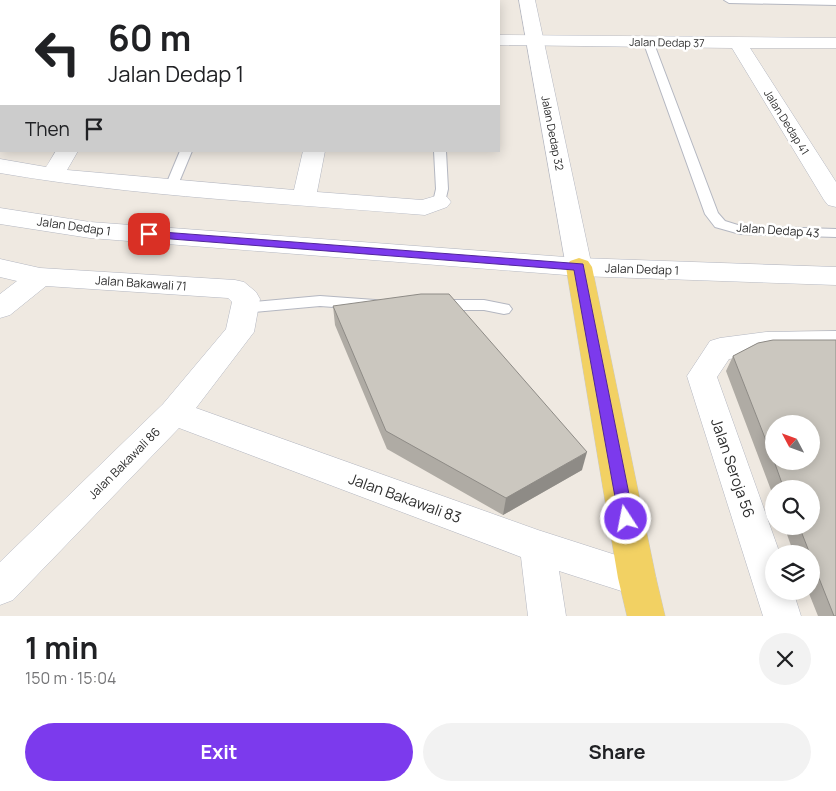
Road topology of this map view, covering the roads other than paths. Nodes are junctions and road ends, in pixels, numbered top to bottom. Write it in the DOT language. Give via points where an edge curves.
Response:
graph roads {
  1 [pos="527,0"];
  2 [pos="729,0"];
  3 [pos="836,2"];
  4 [pos="500,40"];
  5 [pos="535,40"];
  6 [pos="648,41"];
  7 [pos="836,43"];
  8 [pos="738,44"];
  9 [pos="66,152"];
  10 [pos="186,152"];
  11 [pos="314,152"];
  12 [pos="440,152"];
  13 [pos="0,166"];
  14 [pos="52,175"];
  15 [pos="171,188"];
  16 [pos="304,199"];
  17 [pos="836,200"];
  18 [pos="439,202"];
  19 [pos="0,216"];
  20 [pos="836,233"];
  21 [pos="579,266"];
  22 [pos="0,268"];
  23 [pos="40,276"];
  24 [pos="836,276"];
  25 [pos="420,305"];
  26 [pos="392,306"];
  27 [pos="0,308"];
  28 [pos="504,309"];
  29 [pos="242,320"];
  30 [pos="836,342"];
  31 [pos="174,413"];
  32 [pos="538,547"];
  33 [pos="765,564"];
  34 [pos="637,578"];
  35 [pos="0,587"];
  36 [pos="777,600"];
  37 [pos="547,616"];
  38 [pos="646,616"];
  39 [pos="782,616"];
  1 -- 5 [label="street, Jalan Dedap 32"];
  2 -- 3 [label="lane"];
  4 -- 5 [label="street, Jalan Dedap 37"];
  5 -- 6 [label="street, Jalan Dedap 37"];
  5 -- 21 [label="street, Jalan Dedap 32"];
  6 -- 8 [label="street, Jalan Dedap 37"];
  6 -- 20 [label="lane, Jalan Dedap 43" via="712,214 720,224 740,230"];
  7 -- 8 [label="street, Jalan Dedap 37"];
  8 -- 17 [label="street, Jalan Dedap 41"];
  9 -- 14 [label="street"];
  10 -- 15 [label="lane"];
  11 -- 16 [label="street"];
  12 -- 18 [label="lane" via="442,189"];
  13 -- 14 [label="street"];
  14 -- 15 [label="street"];
  15 -- 16 [label="street"];
  16 -- 18 [label="street" via="426,208"];
  19 -- 21 [label="street, Jalan Dedap 1" via="90,230"];
  21 -- 24 [label="street, Jalan Dedap 1"];
  21 -- 34 [label="main road"];
  22 -- 23 [label="street, Jalan Bakawali 71"];
  23 -- 27 [label="street"];
  23 -- 29 [label="street, Jalan Bakawali 71" via="235,289 246,299"];
  25 -- 28 [label="lane" via="484,305"];
  26 -- 29 [label="lane" via="320,301"];
  29 -- 31 [label="street, Jalan Bakawali 86"];
  30 -- 33 [label="street, Jalan Seroja 56" via="766,342 720,349 702,376"];
  31 -- 32 [label="street, Jalan Bakawali 83"];
  31 -- 35 [label="street, Jalan Bakawali 86"];
  32 -- 34 [label="street, Jalan Bakawali 83"];
  32 -- 37 [label="street"];
  34 -- 38 [label="main road"];
  36 -- 39 [label="street, Jalan Seroja 56"];
}
